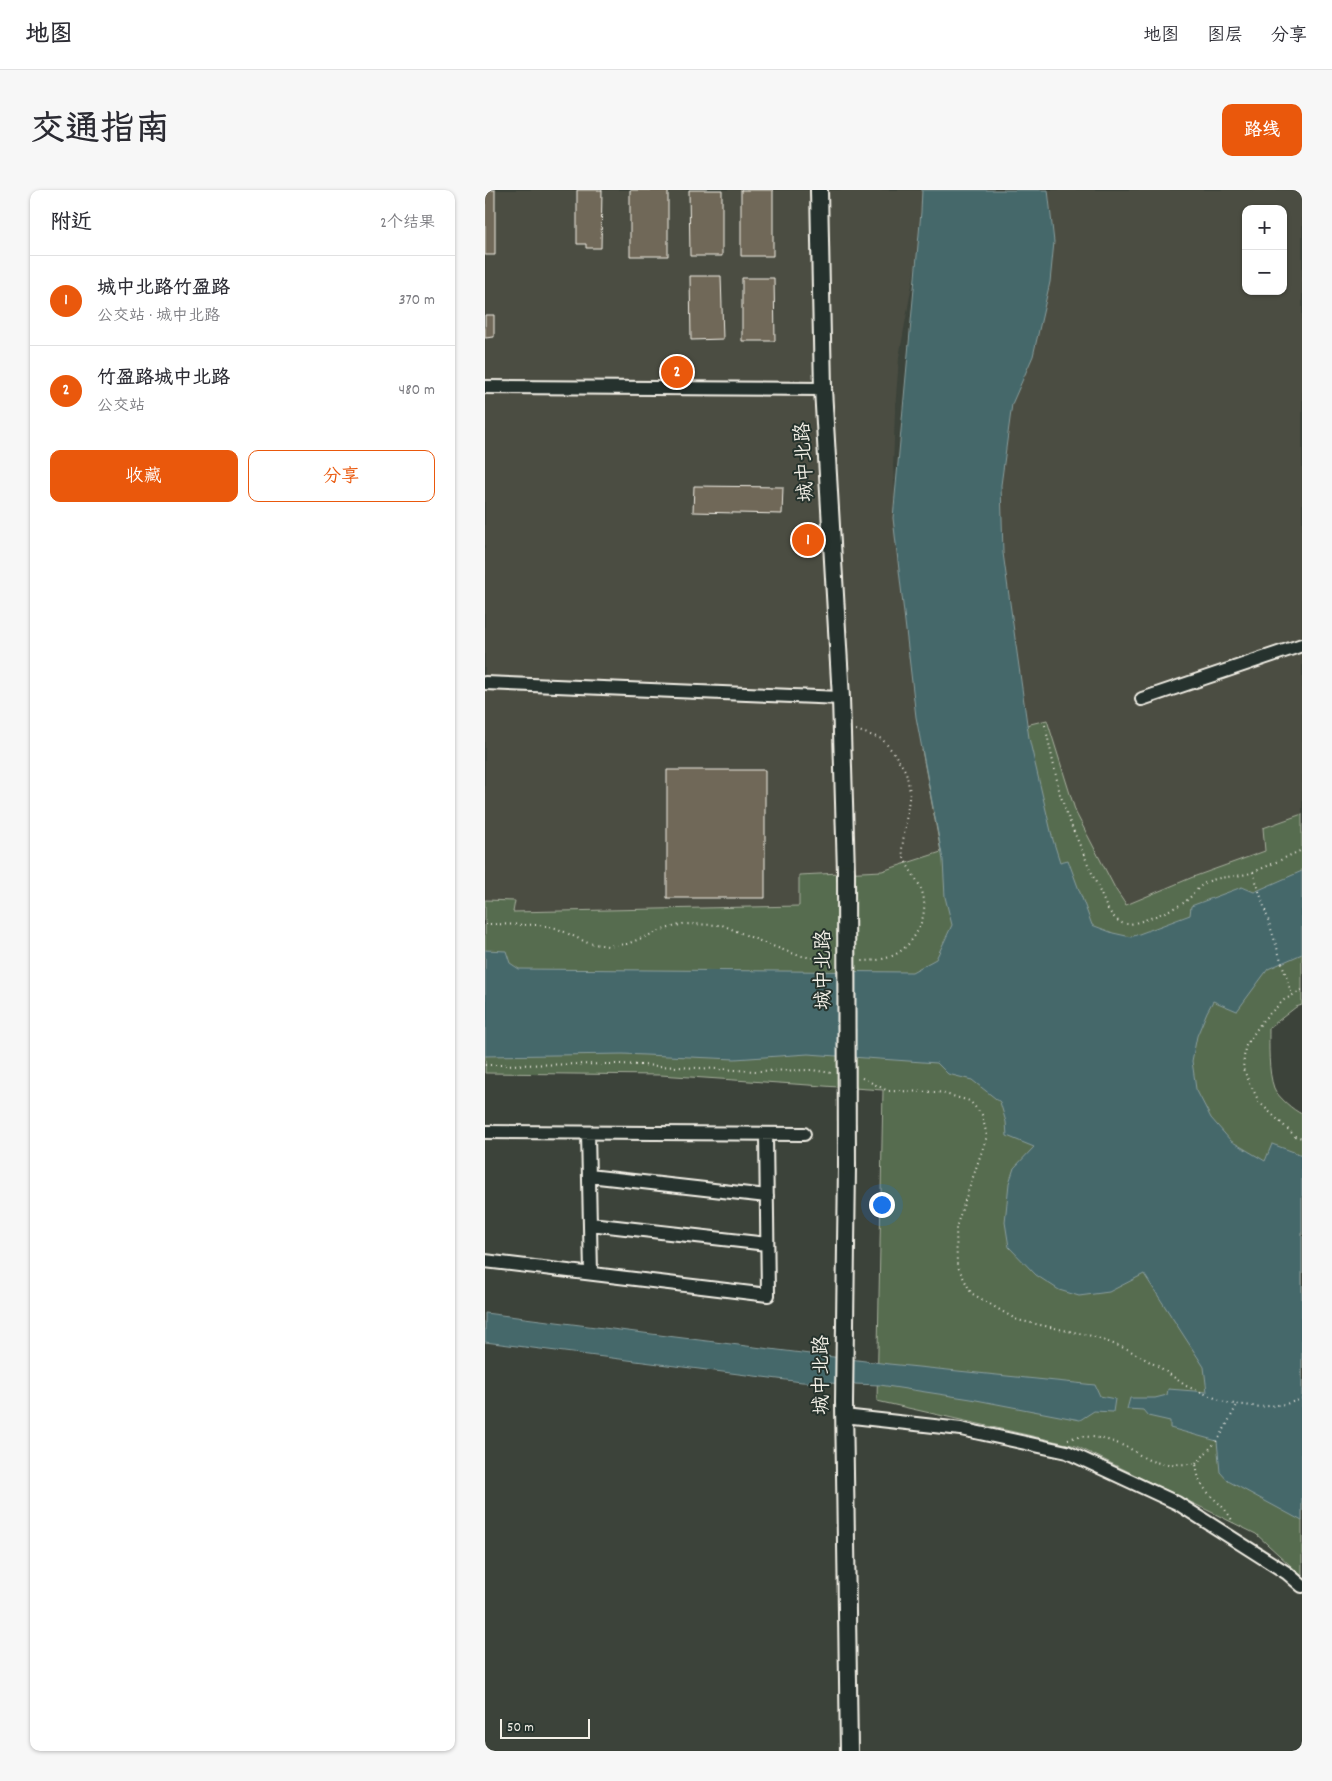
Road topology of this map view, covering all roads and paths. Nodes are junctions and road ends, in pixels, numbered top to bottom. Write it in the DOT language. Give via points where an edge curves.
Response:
graph roads {
  1 [pos="819,190"];
  2 [pos="485,387"];
  3 [pos="823,389"];
  4 [pos="1302,645"];
  5 [pos="485,683"];
  6 [pos="841,698"];
  7 [pos="1142,699"];
  8 [pos="1045,725"];
  9 [pos="842,727"];
  10 [pos="1302,850"];
  11 [pos="1253,872"];
  12 [pos="485,924"];
  13 [pos="860,961"];
  14 [pos="835,962"];
  15 [pos="1302,990"];
  16 [pos="1292,995"];
  17 [pos="485,1065"];
  18 [pos="838,1074"];
  19 [pos="855,1077"];
  20 [pos="485,1132"];
  21 [pos="588,1133"];
  22 [pos="766,1134"];
  23 [pos="804,1134"];
  24 [pos="1302,1138"];
  25 [pos="589,1176"];
  26 [pos="767,1196"];
  27 [pos="590,1224"];
  28 [pos="767,1244"];
  29 [pos="485,1261"];
  30 [pos="591,1273"];
  31 [pos="1302,1399"];
  32 [pos="1238,1404"];
  33 [pos="844,1410"];
  34 [pos="1067,1440"];
  35 [pos="1196,1464"];
  36 [pos="1240,1543"];
  37 [pos="1302,1586"];
  38 [pos="849,1751"];
  1 -- 3 [label="street, 城中北路"];
  2 -- 3 [label="street"];
  3 -- 6 [label="street, 城中北路"];
  4 -- 7 [label="street"];
  5 -- 6 [label="street"];
  6 -- 9 [label="street, 城中北路"];
  8 -- 11 [label="path" via="1060,794 1071,825 1107,908 1115,919 1127,924 1141,921 1186,902 1207,882"];
  9 -- 13 [label="path" via="882,739 906,772 910,792 903,858 923,895 921,924 905,948 877,961"];
  9 -- 33 [label="street, 城中北路, bridge" via="847,1166"];
  10 -- 11 [label="path"];
  11 -- 16 [label="path"];
  12 -- 14 [label="path" via="556,928 588,943 607,946 627,944 683,924 722,925 797,955"];
  15 -- 16 [label="path"];
  16 -- 24 [label="path" via="1263,1020 1245,1047 1243,1069 1259,1102 1295,1136"];
  17 -- 18 [label="path" via="619,1064 757,1071 813,1070"];
  19 -- 32 [label="path" via="888,1090 938,1092 970,1101 982,1115 987,1136 956,1227 957,1265 971,1293 1017,1320 1092,1336 1127,1349 1187,1386 1227,1403"];
  20 -- 21 [label="street"];
  21 -- 22 [label="street"];
  21 -- 25 [label="street"];
  22 -- 23 [label="street"];
  22 -- 26 [label="street"];
  25 -- 26 [label="street"];
  25 -- 27 [label="street"];
  26 -- 28 [label="street"];
  27 -- 28 [label="street"];
  27 -- 30 [label="street"];
  28 -- 30 [label="street" via="768,1295"];
  29 -- 30 [label="street"];
  31 -- 32 [label="path" via="1261,1407"];
  32 -- 35 [label="path" via="1220,1437"];
  33 -- 36 [label="street" via="961,1429 1067,1452 1177,1503"];
  33 -- 38 [label="street, 城中北路"];
  34 -- 35 [label="path" via="1074,1437 1097,1438 1126,1446 1150,1461 1172,1465"];
  35 -- 36 [label="path" via="1200,1482 1230,1515"];
  36 -- 37 [label="street" via="1287,1572"];
}
